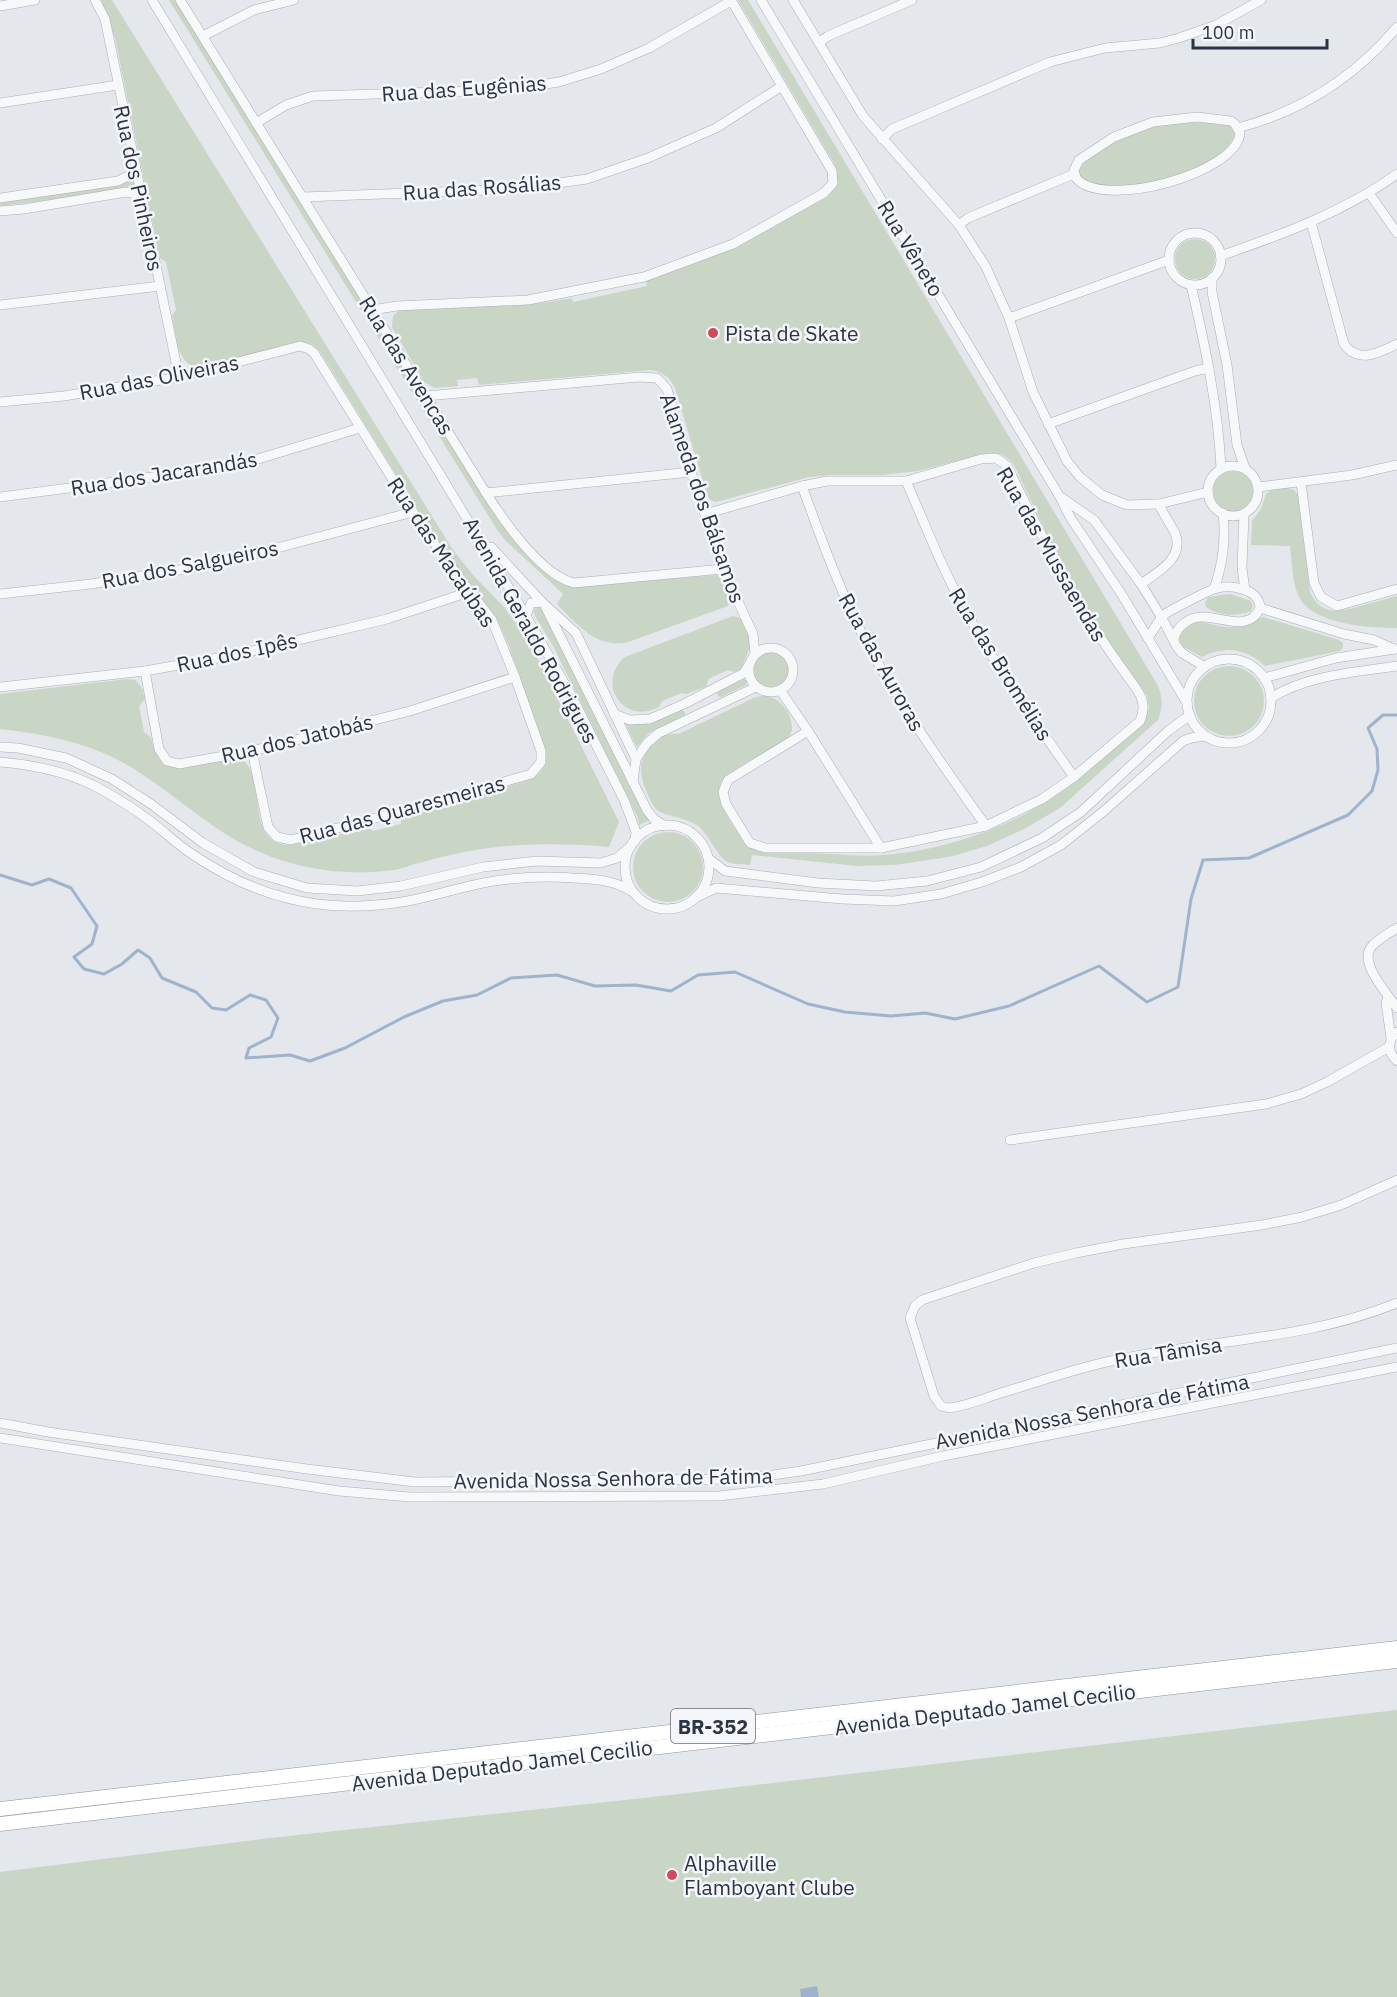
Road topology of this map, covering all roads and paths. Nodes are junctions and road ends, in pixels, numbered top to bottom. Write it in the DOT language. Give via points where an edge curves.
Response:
graph roads {
  1 [pos="35,0"];
  2 [pos="94,0"];
  3 [pos="152,0"];
  4 [pos="180,0"];
  5 [pos="294,0"];
  6 [pos="762,0"];
  7 [pos="793,0"];
  8 [pos="912,0"];
  9 [pos="1261,0"];
  10 [pos="731,1"];
  11 [pos="0,6"];
  12 [pos="1397,27"];
  13 [pos="203,36"];
  14 [pos="819,43"];
  15 [pos="118,85"];
  16 [pos="782,86"];
  17 [pos="0,103"];
  18 [pos="256,123"];
  19 [pos="1238,128"];
  20 [pos="882,139"];
  21 [pos="135,168"];
  22 [pos="1074,174"];
  23 [pos="1397,174"];
  24 [pos="1369,193"];
  25 [pos="141,195"];
  26 [pos="303,196"];
  27 [pos="0,198"];
  28 [pos="0,211"];
  29 [pos="1311,222"];
  30 [pos="959,225"];
  31 [pos="1397,233"];
  32 [pos="1220,256"];
  33 [pos="1168,260"];
  34 [pos="1212,278"];
  35 [pos="1191,285"];
  36 [pos="160,286"];
  37 [pos="0,305"];
  38 [pos="372,310"];
  39 [pos="1009,318"];
  40 [pos="1397,344"];
  41 [pos="314,353"];
  42 [pos="1209,368"];
  43 [pos="179,377"];
  44 [pos="426,396"];
  45 [pos="0,402"];
  46 [pos="1048,424"];
  47 [pos="360,428"];
  48 [pos="1397,465"];
  49 [pos="1221,468"];
  50 [pos="1245,468"];
  51 [pos="691,472"];
  52 [pos="906,481"];
  53 [pos="1301,483"];
  54 [pos="802,486"];
  55 [pos="1259,487"];
  56 [pos="1208,492"];
  57 [pos="486,493"];
  58 [pos="0,497"];
  59 [pos="1060,497"];
  60 [pos="459,504"];
  61 [pos="1159,504"];
  62 [pos="413,512"];
  63 [pos="1223,513"];
  64 [pos="705,514"];
  65 [pos="1244,514"];
  66 [pos="1094,520"];
  67 [pos="1080,532"];
  68 [pos="723,569"];
  69 [pos="1141,584"];
  70 [pos="1214,589"];
  71 [pos="1397,589"];
  72 [pos="1245,590"];
  73 [pos="470,592"];
  74 [pos="0,594"];
  75 [pos="542,602"];
  76 [pos="1260,608"];
  77 [pos="526,616"];
  78 [pos="1162,618"];
  79 [pos="753,634"];
  80 [pos="1148,638"];
  81 [pos="1174,639"];
  82 [pos="771,648"];
  83 [pos="1396,649"];
  84 [pos="755,654"];
  85 [pos="749,665"];
  86 [pos="1397,666"];
  87 [pos="1205,667"];
  88 [pos="145,671"];
  89 [pos="515,677"];
  90 [pos="1264,678"];
  91 [pos="0,687"];
  92 [pos="756,687"];
  93 [pos="712,690"];
  94 [pos="780,690"];
  95 [pos="1271,698"];
  96 [pos="1187,703"];
  97 [pos="684,704"];
  98 [pos="719,704"];
  99 [pos="614,714"];
  100 [pos="1190,715"];
  101 [pos="691,718"];
  102 [pos="807,731"];
  103 [pos="1205,735"];
  104 [pos="0,747"];
  105 [pos="252,751"];
  106 [pos="636,759"];
  107 [pos="0,762"];
  108 [pos="542,762"];
  109 [pos="1074,777"];
  110 [pos="633,782"];
  111 [pos="665,825"];
  112 [pos="986,826"];
  113 [pos="633,844"];
  114 [pos="881,848"];
  115 [pos="708,858"];
  116 [pos="633,892"];
  117 [pos="695,898"];
  118 [pos="1397,928"];
  119 [pos="1388,997"];
  120 [pos="1397,1008"];
  121 [pos="1392,1039"];
  122 [pos="1397,1061"];
  123 [pos="1010,1140"];
  124 [pos="1397,1180"];
  125 [pos="1397,1303"];
  126 [pos="1397,1348"];
  127 [pos="1397,1367"];
  128 [pos="0,1423"];
  129 [pos="0,1438"];
  130 [pos="255,1461"];
  131 [pos="253,1477"];
  132 [pos="1397,1648"];
  133 [pos="1397,1661"];
  134 [pos="0,1807"];
  135 [pos="0,1825"];
  1 -- 11 [label="street"];
  2 -- 15 [label="street, Rua dos Pinheiros" via="105,20"];
  3 -- 60 [label="street, Rua das Avencas"];
  4 -- 13 [label="street, Rua das Avencas"];
  5 -- 13 [label="street" via="254,10"];
  6 -- 59 [label="street, Rua Vêneto"];
  7 -- 14 [label="street"];
  8 -- 14 [label="street"];
  9 -- 20 [label="street" via="1216,25 1179,38 1105,48 1050,62 892,129"];
  10 -- 16 [label="street"];
  10 -- 18 [label="street, Rua das Eugênias" via="649,48 559,82 504,90 313,96 286,105"];
  12 -- 19 [label="street" via="1360,65 1329,88 1282,114"];
  13 -- 18 [label="street, Rua das Avencas"];
  14 -- 20 [label="street" via="863,116"];
  15 -- 17 [label="street"];
  15 -- 21 [label="street, Rua dos Pinheiros"];
  16 -- 26 [label="street, Rua das Rosálias" via="716,128 648,158 587,178 514,189"];
  16 -- 38 [label="street" via="832,171 833,183 824,193 733,244 644,277 528,300"];
  18 -- 26 [label="street, Rua das Avencas"];
  19 -- 22 [label="street" via="1231,121 1211,118 1153,122 1096,147 1076,163"];
  19 -- 22 [label="street" via="1239,141 1222,157 1167,184 1113,190 1082,184"];
  20 -- 30 [label="street"];
  21 -- 25 [label="street, Rua dos Pinheiros"];
  21 -- 27 [label="street" via="118,181"];
  22 -- 30 [label="street"];
  23 -- 24 [label="street"];
  24 -- 29 [label="street"];
  24 -- 31 [label="street"];
  25 -- 28 [label="street" via="126,192"];
  25 -- 36 [label="street, Rua dos Pinheiros"];
  26 -- 38 [label="street, Rua das Avencas"];
  29 -- 32 [label="street"];
  29 -- 40 [label="street" via="1344,344 1354,354 1364,356"];
  30 -- 39 [label="street" via="986,267"];
  32 -- 33 [label="street" via="1213,241 1190,234 1176,241"];
  32 -- 34 [label="street"];
  33 -- 35 [label="street" via="1177,279"];
  33 -- 39 [label="street"];
  34 -- 35 [label="street"];
  34 -- 50 [label="street" via="1237,445"];
  35 -- 42 [label="street"];
  36 -- 37 [label="street"];
  36 -- 43 [label="street, Rua dos Pinheiros"];
  38 -- 44 [label="street, Rua das Avencas"];
  39 -- 46 [label="street" via="1033,392"];
  41 -- 43 [label="street, Rua das Oliveiras" via="300,346"];
  41 -- 47 [label="street, Rua das Macaúbas"];
  42 -- 46 [label="street"];
  42 -- 49 [label="street"];
  43 -- 45 [label="street, Rua das Oliveiras"];
  44 -- 51 [label="street, Alameda dos Bálsamos" via="657,378 667,389"];
  44 -- 57 [label="street, Rua das Avencas"];
  46 -- 61 [label="street" via="1084,482 1127,505"];
  47 -- 58 [label="street, Rua dos Jacarandás" via="255,460 198,471"];
  47 -- 62 [label="street, Rua das Macaúbas"];
  48 -- 53 [label="street"];
  49 -- 50 [label="street"];
  49 -- 56 [label="street" via="1211,478"];
  50 -- 55 [label="street"];
  51 -- 57 [label="street"];
  51 -- 64 [label="street, Alameda dos Bálsamos"];
  52 -- 54 [label="street" via="827,481"];
  52 -- 109 [label="street, Rua das Bromélias" via="952,585 983,641"];
  52 -- 109 [label="street, Rua das Mussaendas" via="981,459 996,458 1006,466 1060,574 1142,697 1144,711 1140,722"];
  53 -- 55 [label="street"];
  53 -- 71 [label="street" via="1314,583 1321,597 1337,606"];
  54 -- 64 [label="street"];
  54 -- 112 [label="street, Rua das Auroras" via="827,557 859,626 933,752"];
  55 -- 65 [label="street" via="1256,503"];
  56 -- 61 [label="street"];
  56 -- 63 [label="street" via="1212,504"];
  57 -- 68 [label="street, Rua das Avencas" via="522,544 562,580 574,583"];
  59 -- 66 [label="street, Rua Vêneto"];
  59 -- 67 [label="street, Rua Vêneto"];
  60 -- 75 [label="street, Avenida Geraldo Rodrigues" via="496,554"];
  60 -- 77 [label="street, Avenida Geraldo Rodrigues"];
  61 -- 69 [label="street" via="1177,548 1167,566"];
  62 -- 73 [label="street, Rua das Macaúbas"];
  62 -- 74 [label="street, Rua dos Salgueiros" via="217,564"];
  63 -- 65 [label="street"];
  63 -- 70 [label="street" via="1223,556"];
  64 -- 68 [label="street, Alameda dos Bálsamos"];
  65 -- 72 [label="street"];
  66 -- 67 [label="street"];
  66 -- 69 [label="street, Rua Vêneto"];
  67 -- 80 [label="street, Rua Vêneto"];
  68 -- 79 [label="street, Alameda dos Bálsamos"];
  69 -- 78 [label="street, Rua Vêneto"];
  70 -- 72 [label="street"];
  70 -- 78 [label="street"];
  72 -- 76 [label="street" via="1258,599"];
  73 -- 88 [label="street, Rua dos Ipês" via="387,619 235,655"];
  73 -- 89 [label="street, Rua das Macaúbas" via="492,620"];
  75 -- 77 [label="street" via="531,603"];
  75 -- 99 [label="street, Avenida Geraldo Rodrigues" via="576,633"];
  75 -- 110 [label="street, Avenida Geraldo Rodrigues"];
  76 -- 81 [label="street" via="1255,616 1241,621 1203,616 1189,621 1179,627"];
  76 -- 83 [label="street"];
  77 -- 113 [label="street, Avenida Geraldo Rodrigues" via="624,800 636,832"];
  78 -- 80 [label="street"];
  78 -- 81 [label="street, Rua Vêneto"];
  79 -- 82 [label="street, Alameda dos Bálsamos"];
  79 -- 84 [label="street, Alameda dos Bálsamos"];
  80 -- 96 [label="street, Rua Vêneto"];
  81 -- 87 [label="street, Rua Vêneto" via="1182,653"];
  82 -- 84 [label="street"];
  82 -- 94 [label="street, Alameda dos Bálsamos" via="787,655 793,667 790,681"];
  83 -- 90 [label="street" via="1336,658"];
  84 -- 85 [label="street"];
  85 -- 92 [label="street" via="749,677"];
  85 -- 93 [label="street" via="744,673"];
  86 -- 95 [label="street" via="1297,685"];
  87 -- 90 [label="street" via="1231,659 1255,668"];
  87 -- 96 [label="street" via="1192,683"];
  88 -- 91 [label="street, Rua dos Ipês"];
  88 -- 105 [label="street, Rua dos Jatobás" via="159,749 167,761 179,764"];
  89 -- 105 [label="street, Rua dos Jatobás" via="410,711"];
  89 -- 108 [label="street, Rua das Macaúbas"];
  90 -- 95 [label="street"];
  92 -- 94 [label="street" via="767,692"];
  92 -- 98 [label="street"];
  93 -- 97 [label="street"];
  93 -- 98 [label="street"];
  94 -- 102 [label="street"];
  95 -- 103 [label="street" via="1266,721 1250,738 1227,743"];
  96 -- 100 [label="street"];
  97 -- 99 [label="street" via="650,719 630,720"];
  97 -- 101 [label="street"];
  98 -- 101 [label="street"];
  99 -- 106 [label="street, Avenida Geraldo Rodrigues"];
  100 -- 103 [label="street"];
  100 -- 115 [label="street" via="1081,812 1042,838 981,867 927,881 876,886 725,871"];
  101 -- 106 [label="street" via="658,733"];
  102 -- 114 [label="street"];
  102 -- 114 [label="street" via="728,780 723,792 726,804 750,843 765,848"];
  103 -- 117 [label="street" via="1183,741 1061,845 982,882 941,894 894,900 716,888"];
  104 -- 113 [label="street" via="66,758 112,778 203,843 254,872 307,888 357,891 401,886 483,867 536,861 601,862 617,858"];
  105 -- 108 [label="street, Rua das Quaresmeiras" via="268,827 277,837 291,840 531,774"];
  106 -- 110 [label="street"];
  107 -- 116 [label="street" via="64,774 102,790 191,854 230,877 278,897 320,905 363,906 408,901 500,880 551,876 598,879 621,884"];
  109 -- 112 [label="street" via="1042,799"];
  110 -- 111 [label="street, Avenida Geraldo Rodrigues" via="647,810"];
  111 -- 113 [label="street" via="643,833"];
  111 -- 115 [label="street" via="693,834 703,844"];
  112 -- 114 [label="street"];
  113 -- 116 [label="street" via="626,869"];
  115 -- 117 [label="street" via="707,880"];
  116 -- 117 [label="street" via="656,908 683,906"];
  118 -- 119 [label="street" via="1372,945 1368,956"];
  119 -- 120 [label="street"];
  119 -- 121 [label="street"];
  121 -- 122 [label="street" via="1391,1055"];
  121 -- 123 [label="street" via="1327,1083 1266,1104"];
  124 -- 125 [label="street, Rua Tâmisa" via="1302,1217 1122,1244 1034,1263 922,1300 912,1310 910,1323 933,1396 941,1406 955,1407 1095,1364 1299,1332"];
  126 -- 130 [label="street, Avenida Nossa Senhora de Fátima" via="801,1471 745,1479 415,1482"];
  127 -- 131 [label="street, Avenida Nossa Senhora de Fátima" via="955,1454 823,1484 719,1496 410,1497 339,1491"];
  128 -- 130 [label="street, Avenida Nossa Senhora de Fátima"];
  129 -- 131 [label="street, Avenida Nossa Senhora de Fátima"];
  130 -- 131 [label="street"];
  132 -- 134 [label="highway, Avenida Deputado Jamel Cecilio / BR-352"];
  133 -- 135 [label="highway, Avenida Deputado Jamel Cecilio / BR-352"];
}
